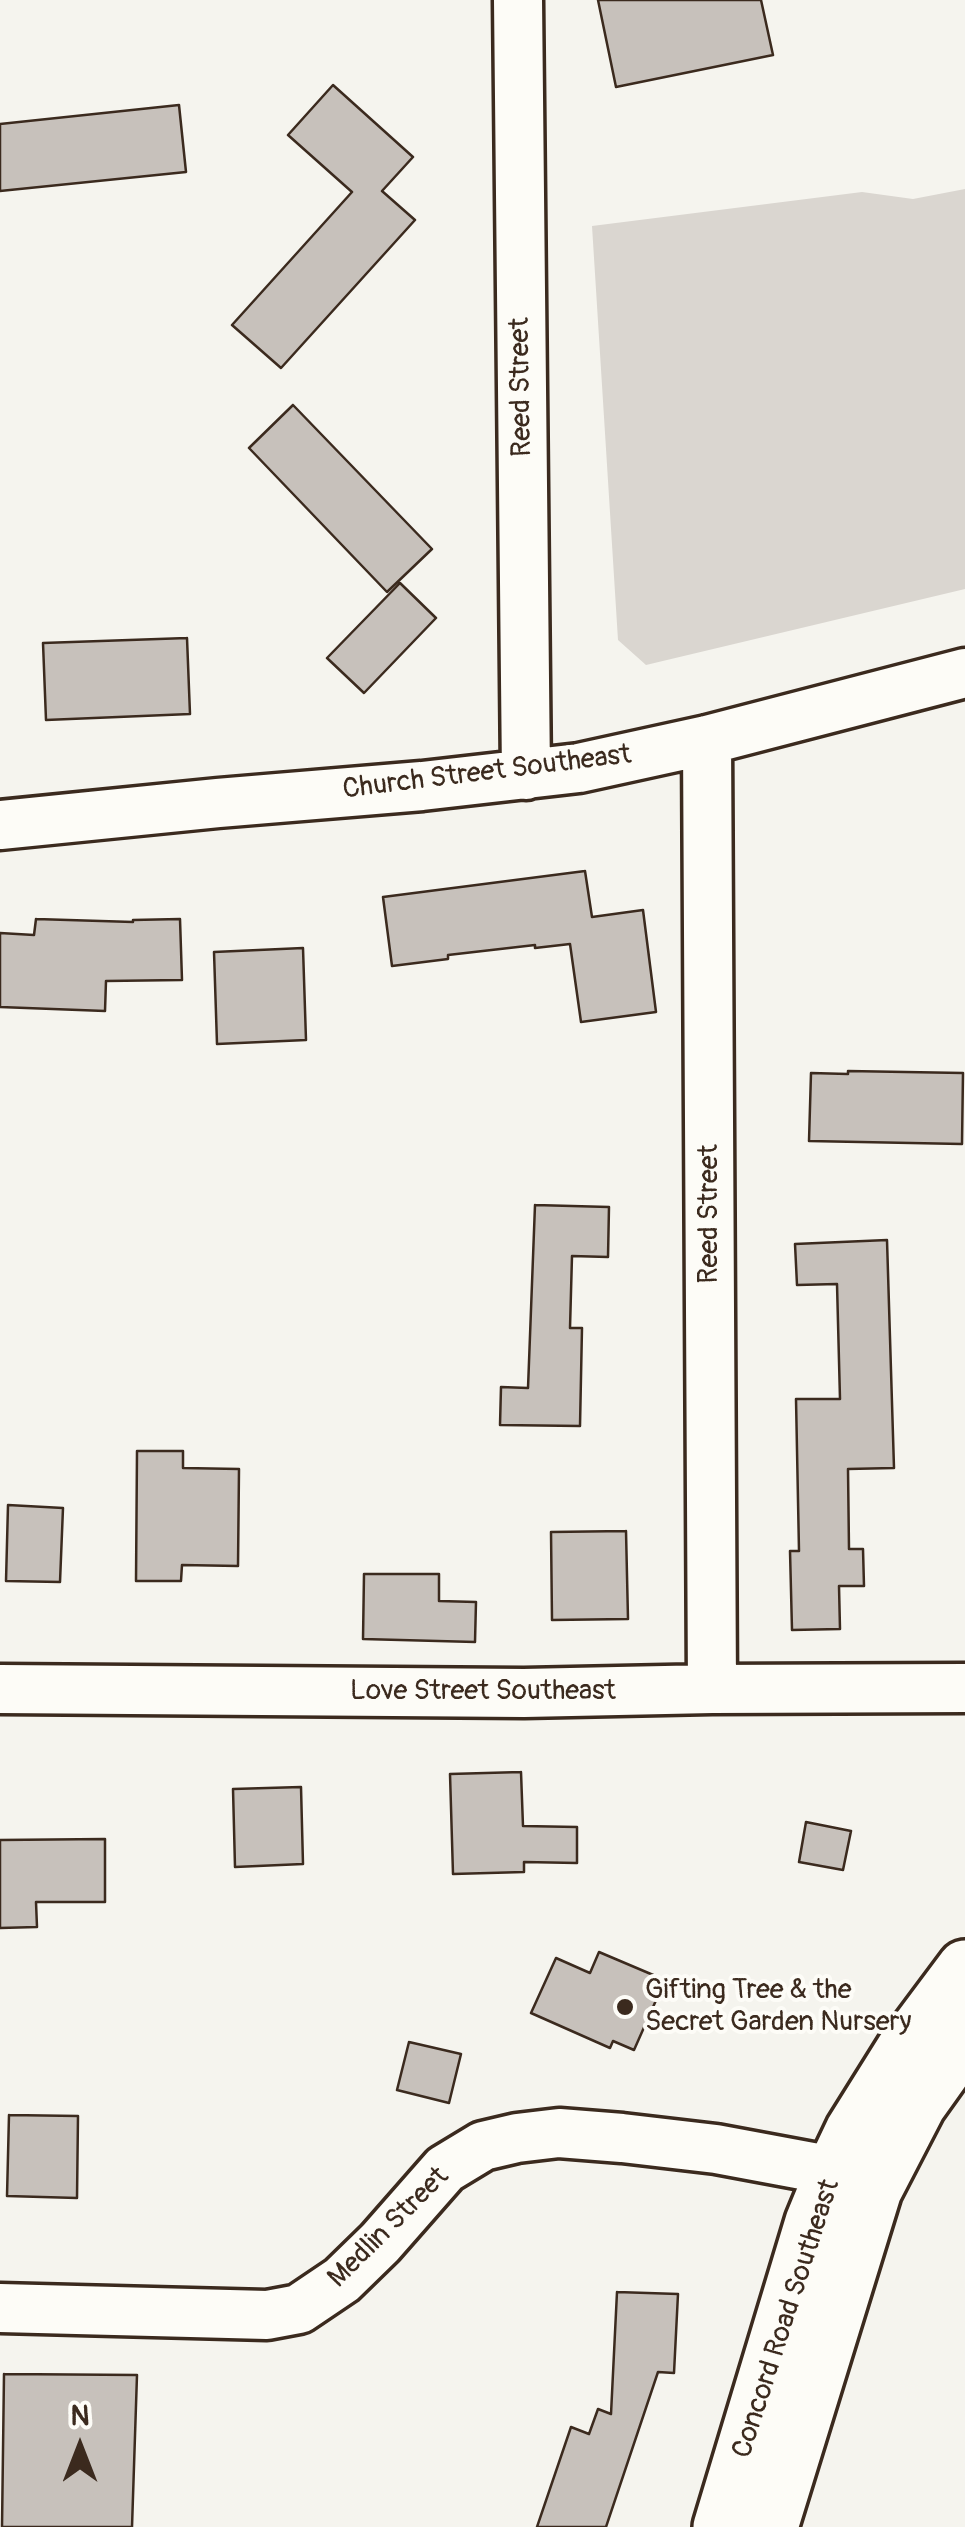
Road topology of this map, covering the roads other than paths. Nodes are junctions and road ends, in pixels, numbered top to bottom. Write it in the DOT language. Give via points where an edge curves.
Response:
graph roads {
  1 [pos="518,0"];
  2 [pos="965,673"];
  3 [pos="707,740"];
  4 [pos="526,775"];
  5 [pos="0,825"];
  6 [pos="965,1688"];
  7 [pos="0,1689"];
  8 [pos="712,1689"];
  9 [pos="965,1968"];
  10 [pos="965,2039"];
  11 [pos="834,2171"];
  12 [pos="0,2308"];
  13 [pos="720,2527"];
  14 [pos="770,2527"];
  1 -- 4 [label="street, Reed Street"];
  2 -- 3 [label="street, Church Street Southeast"];
  3 -- 4 [label="street, Church Street Southeast"];
  3 -- 8 [label="street, Reed Street"];
  4 -- 5 [label="street, Church Street Southeast"];
  6 -- 8 [label="street, Love Street Southeast"];
  7 -- 8 [label="street, Love Street Southeast"];
  9 -- 11 [label="main road, Concord Road Southeast" via="903,2051"];
  10 -- 14 [label="main road, Concord Road Southeast" via="918,2106 874,2190"];
  11 -- 12 [label="street, Medlin Street" via="622,2138 517,2138 483,2146 445,2169 342,2280 299,2308 252,2315"];
  11 -- 13 [label="main road, Concord Road Southeast"];
}
